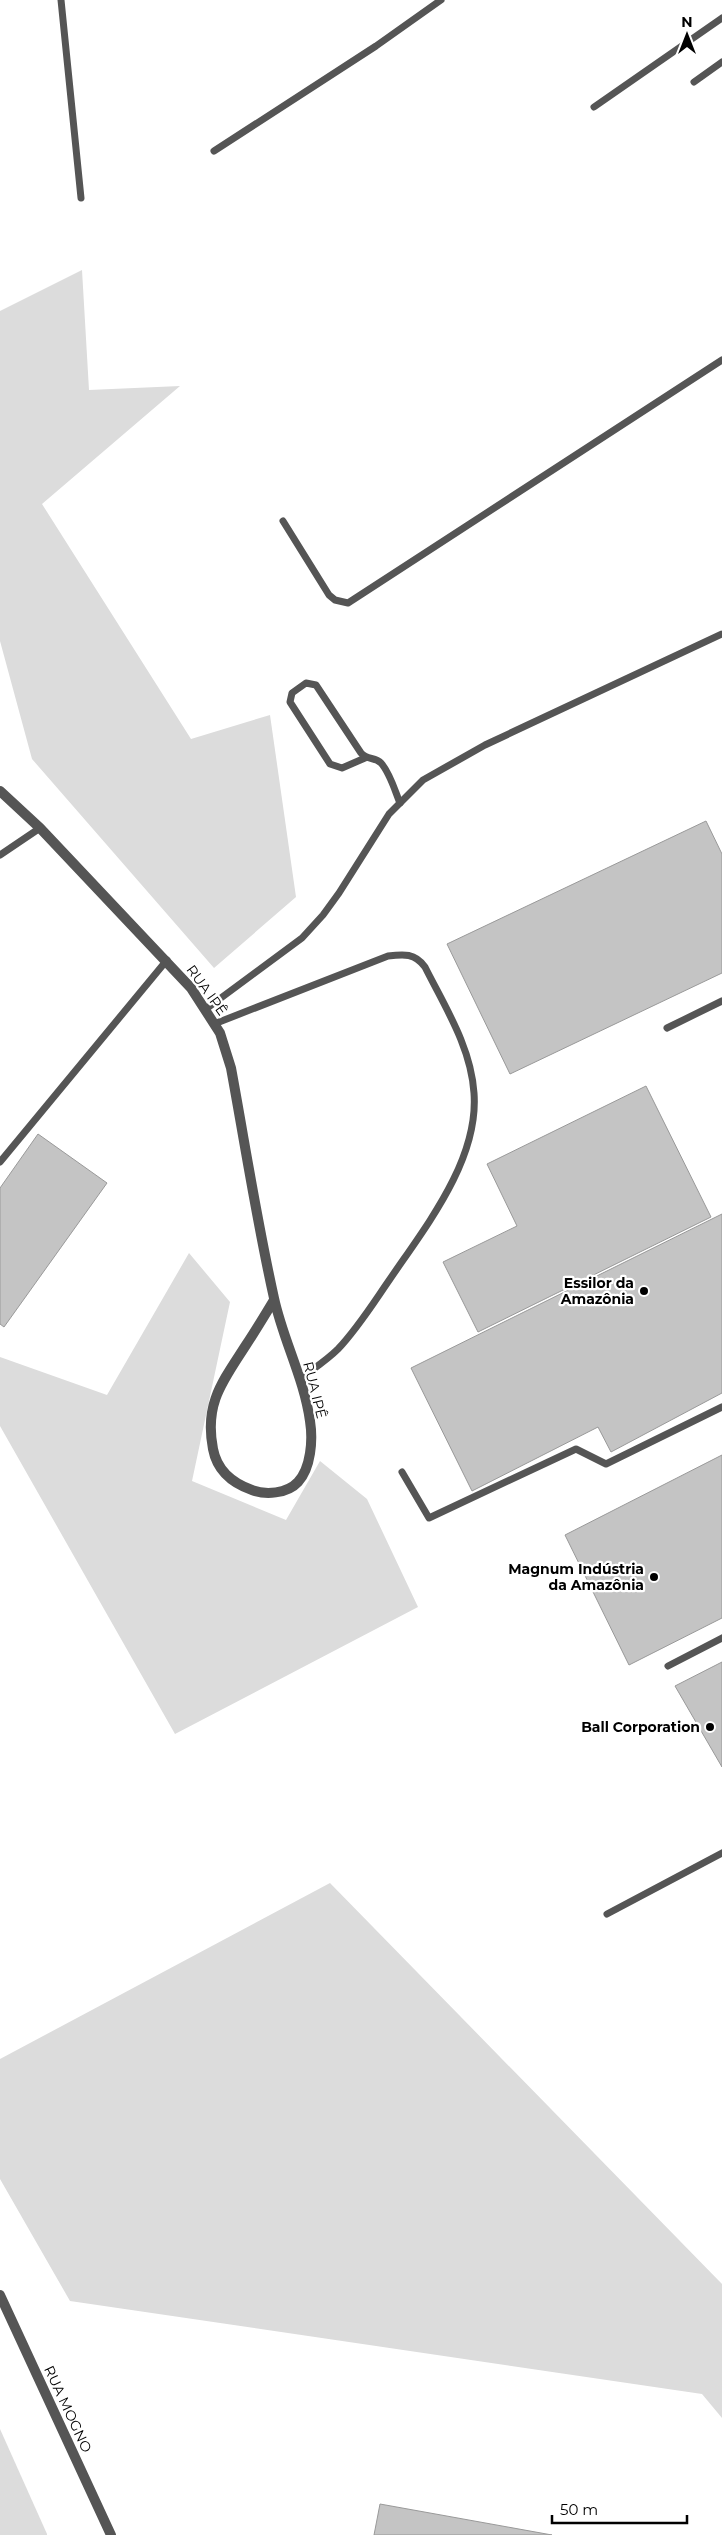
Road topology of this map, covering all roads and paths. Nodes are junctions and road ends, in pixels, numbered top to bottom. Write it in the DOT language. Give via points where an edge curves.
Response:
graph roads {
  1 [pos="61,0"];
  2 [pos="441,0"];
  3 [pos="722,18"];
  4 [pos="719,64"];
  5 [pos="722,74"];
  6 [pos="694,82"];
  7 [pos="594,107"];
  8 [pos="214,151"];
  9 [pos="81,198"];
  10 [pos="722,360"];
  11 [pos="283,521"];
  12 [pos="722,634"];
  13 [pos="365,758"];
  14 [pos="0,791"];
  15 [pos="400,803"];
  16 [pos="40,828"];
  17 [pos="0,855"];
  18 [pos="167,960"];
  19 [pos="722,1001"];
  20 [pos="206,1009"];
  21 [pos="214,1024"];
  22 [pos="667,1028"];
  23 [pos="0,1162"];
  24 [pos="274,1300"];
  25 [pos="300,1379"];
  26 [pos="722,1407"];
  27 [pos="402,1472"];
  28 [pos="722,1638"];
  29 [pos="668,1666"];
  30 [pos="722,1853"];
  31 [pos="607,1914"];
  32 [pos="0,2295"];
  33 [pos="111,2535"];
  1 -- 9 [label="lane"];
  2 -- 8 [label="lane"];
  3 -- 7 [label="lane"];
  4 -- 5 [label="lane"];
  4 -- 6 [label="lane"];
  10 -- 11 [label="lane" via="348,603 329,595"];
  12 -- 15 [label="lane" via="468,754 423,780"];
  13 -- 13 [label="lane" via="342,768 330,764 290,702 292,692 306,683 316,684"];
  13 -- 15 [label="lane" via="378,761 383,766"];
  14 -- 16 [label="street, RUA IPÊ"];
  15 -- 20 [label="lane" via="389,814 339,893 302,938"];
  16 -- 17 [label="lane"];
  16 -- 18 [label="street, RUA IPÊ"];
  18 -- 20 [label="street, RUA IPÊ"];
  18 -- 23 [label="lane"];
  19 -- 22 [label="lane"];
  20 -- 21 [label="street, RUA IPÊ"];
  21 -- 24 [label="street, RUA IPÊ" via="231,1068"];
  21 -- 25 [label="lane" via="388,956 412,956 425,967 462,1041 471,1068 474,1095 471,1127 459,1168 433,1217 366,1314 338,1348"];
  24 -- 25 [label="street, RUA IPÊ"];
  24 -- 25 [label="street, RUA IPÊ" via="227,1372 212,1408 210,1434 214,1457 223,1472 238,1485 259,1492 280,1492 298,1483 308,1463 311,1438"];
  26 -- 27 [label="lane" via="606,1464 576,1449 429,1518"];
  28 -- 29 [label="lane"];
  30 -- 31 [label="lane"];
  32 -- 33 [label="street, RUA MOGNO"];
}
